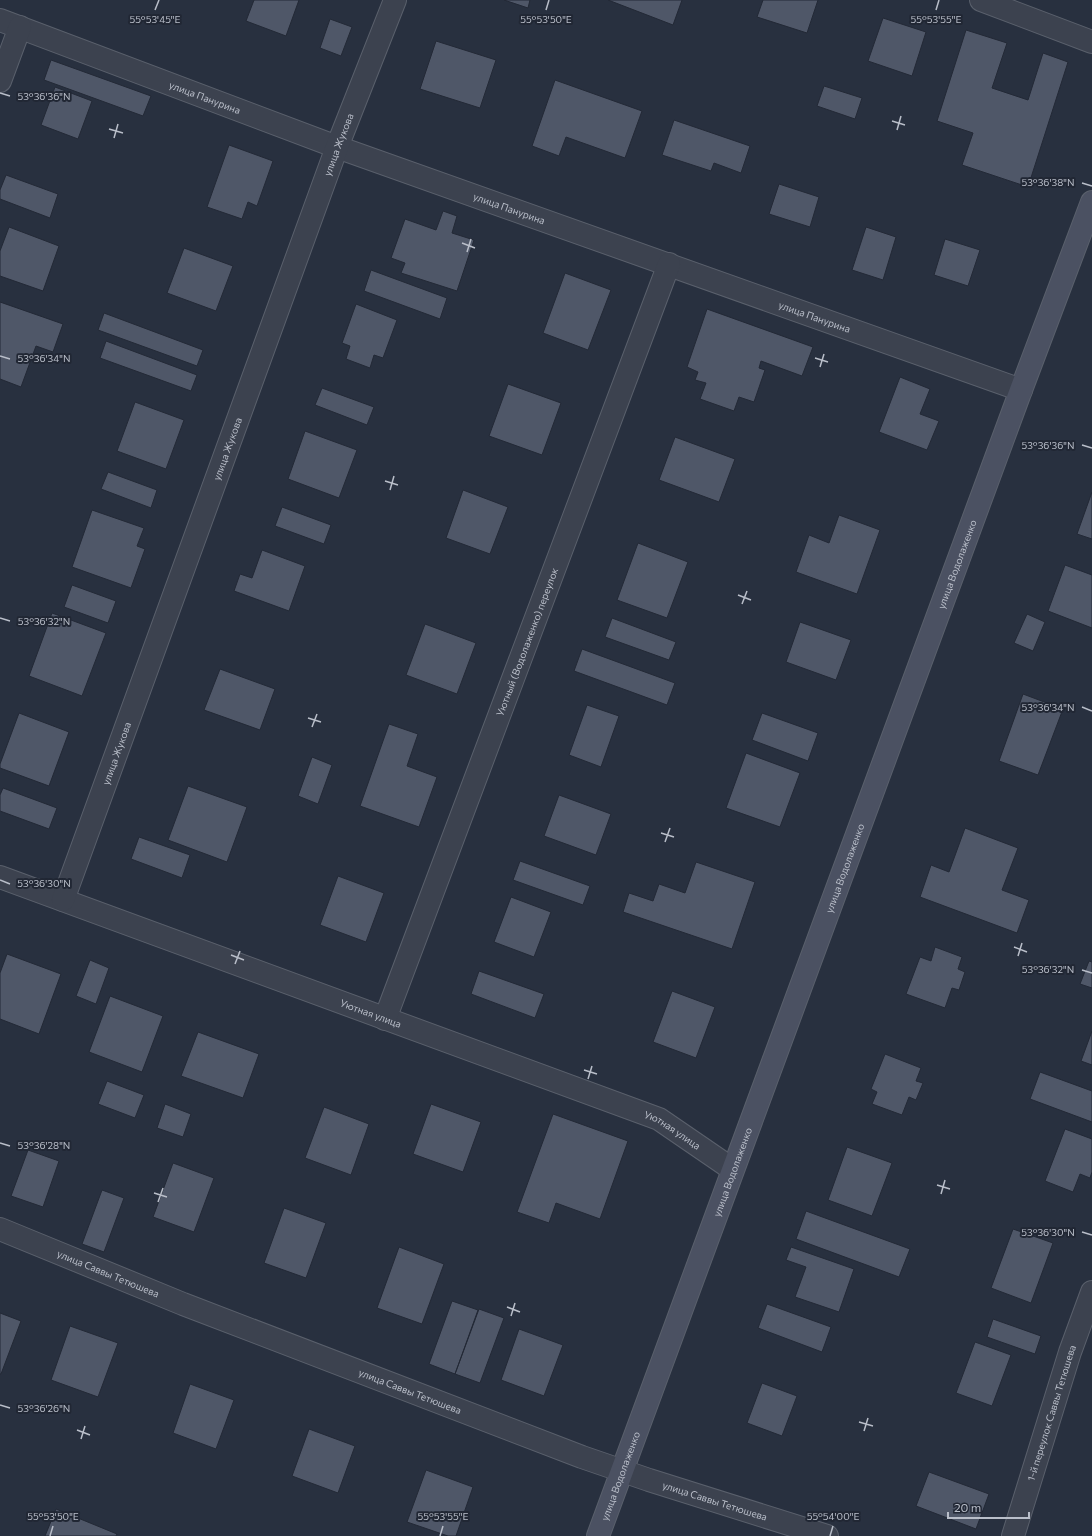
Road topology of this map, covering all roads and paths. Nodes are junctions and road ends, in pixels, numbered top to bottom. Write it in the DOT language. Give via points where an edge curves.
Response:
graph roads {
  1 [pos="394,0"];
  2 [pos="981,0"];
  3 [pos="10,24"];
  4 [pos="1092,42"];
  5 [pos="0,81"];
  6 [pos="337,147"];
  7 [pos="1092,202"];
  8 [pos="669,264"];
  9 [pos="1021,390"];
  10 [pos="0,877"];
  11 [pos="63,900"];
  12 [pos="385,1019"];
  13 [pos="732,1169"];
  14 [pos="0,1229"];
  15 [pos="1092,1292"];
  16 [pos="621,1471"];
  17 [pos="598,1536"];
  18 [pos="827,1536"];
  19 [pos="1014,1536"];
  1 -- 6 [label="street, улица Жукова"];
  2 -- 4 [label="street"];
  3 -- 5 [label="street"];
  3 -- 6 [label="street, улица Панурина"];
  6 -- 8 [label="street, улица Панурина"];
  6 -- 11 [label="street, улица Жукова"];
  7 -- 9 [label="main road, улица Водолаженко"];
  8 -- 9 [label="street, улица Панурина"];
  8 -- 12 [label="street, Уютный (Водолаженко) переулок"];
  9 -- 13 [label="main road, улица Водолаженко"];
  10 -- 11 [label="street, Уютная улица"];
  11 -- 12 [label="street, Уютная улица"];
  12 -- 13 [label="street, Уютная улица" via="659,1119"];
  13 -- 16 [label="main road, улица Водолаженко"];
  14 -- 16 [label="street, улица Саввы Тетюшева" via="183,1304"];
  15 -- 19 [label="street, 1-й переулок Саввы Тетюшева" via="1070,1352"];
  16 -- 17 [label="main road, улица Водолаженко"];
  16 -- 18 [label="street, улица Саввы Тетюшева"];
}
